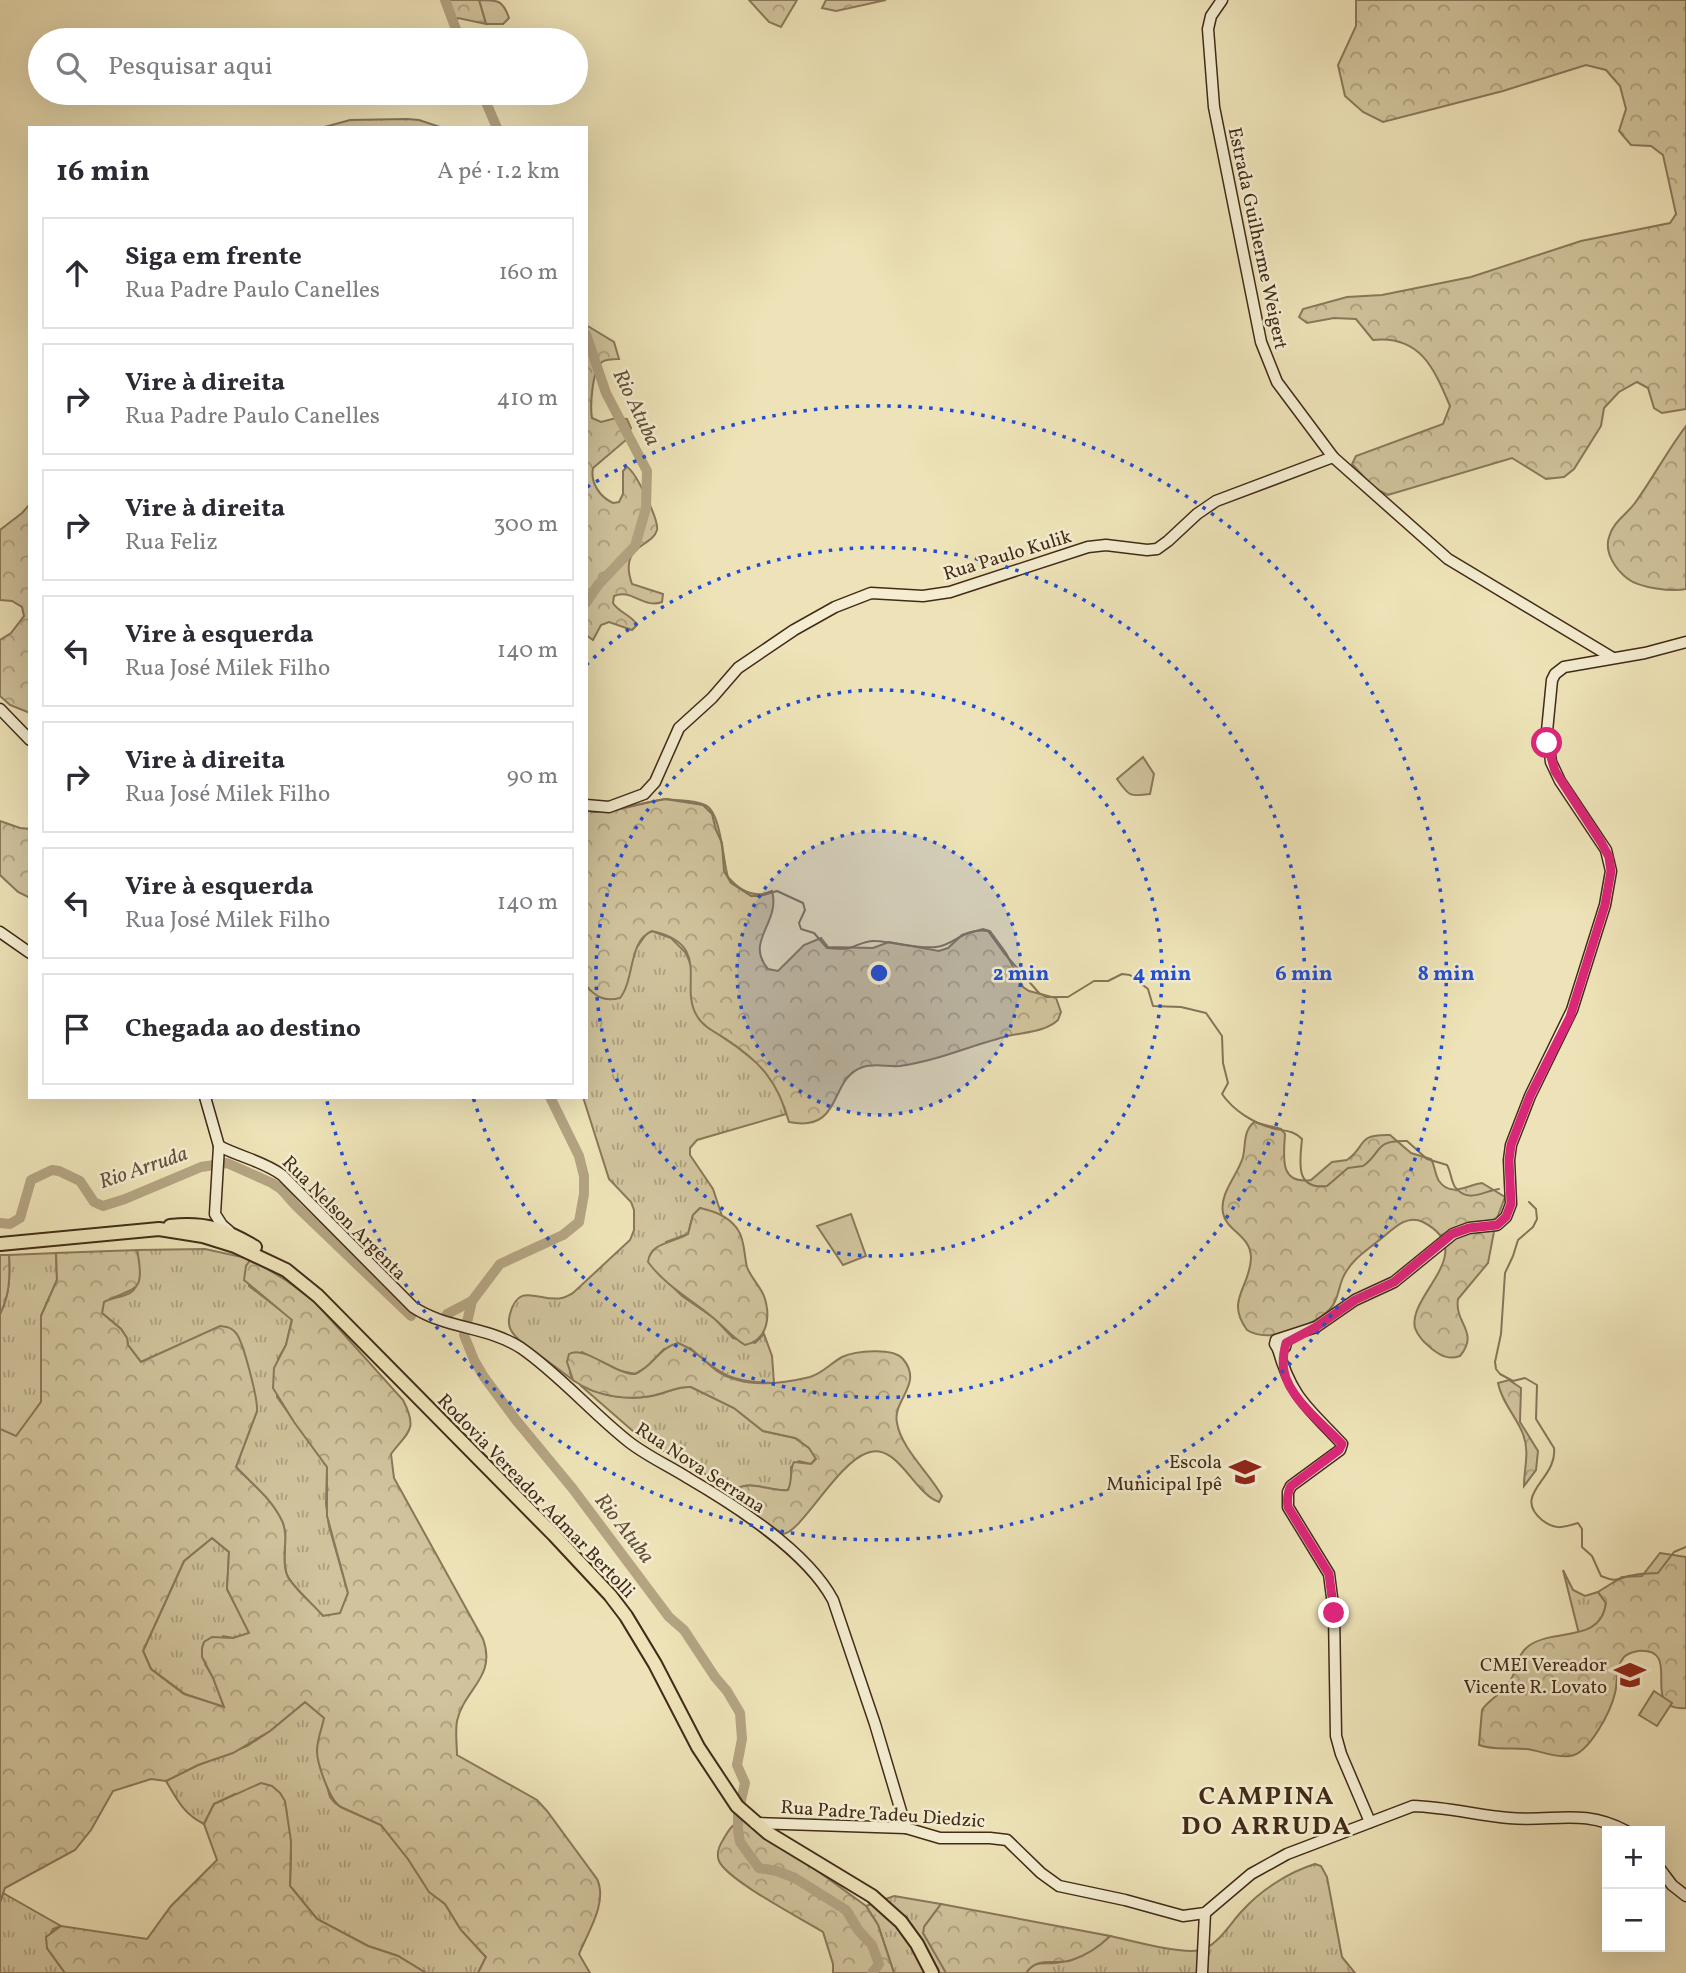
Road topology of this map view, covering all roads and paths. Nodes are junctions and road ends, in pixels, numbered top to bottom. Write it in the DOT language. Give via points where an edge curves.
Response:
graph roads {
  1 [pos="1223,0"];
  2 [pos="1333,457"];
  3 [pos="1686,642"];
  4 [pos="1613,658"];
  5 [pos="0,709"];
  6 [pos="28,738"];
  7 [pos="588,805"];
  8 [pos="0,932"];
  9 [pos="28,952"];
  10 [pos="206,1099"];
  11 [pos="219,1146"];
  12 [pos="215,1214"];
  13 [pos="205,1226"];
  14 [pos="159,1229"];
  15 [pos="229,1231"];
  16 [pos="0,1244"];
  17 [pos="286,1270"];
  18 [pos="441,1322"];
  19 [pos="751,1819"];
  20 [pos="1370,1822"];
  21 [pos="1617,1826"];
  22 [pos="906,1828"];
  23 [pos="1665,1876"];
  24 [pos="1686,1896"];
  25 [pos="1205,1913"];
  26 [pos="932,1973"];
  27 [pos="1202,1973"];
  1 -- 2 [label="street, Estrada Guilherme Weigert" via="1208,29 1211,83 1261,342 1282,390"];
  2 -- 4 [label="street, Estrada Guilherme Weigert" via="1448,559"];
  2 -- 7 [label="street, Rua Paulo Kulik" via="1216,501 1157,549 1088,547 950,592 923,596 871,593 835,607 738,668 679,728 655,782 644,794 609,807"];
  3 -- 4 [label="street"];
  4 -- 20 [label="street" via="1564,667 1552,680 1546,731 1551,762 1606,850 1611,871 1570,1017 1511,1145 1511,1198 1506,1217 1493,1226 1452,1234 1394,1282 1355,1300 1283,1345 1283,1368 1300,1399 1342,1444 1291,1486 1288,1507 1329,1574 1336,1736"];
  5 -- 6 [label="street"];
  8 -- 9 [label="street"];
  10 -- 11 [label="street"];
  11 -- 12 [label="street"];
  11 -- 18 [label="street, Rua Nelson Argenta" via="267,1164 282,1175 398,1294"];
  12 -- 13 [label="street"];
  12 -- 15 [label="street"];
  13 -- 14 [label="highway"];
  13 -- 15 [label="highway"];
  14 -- 16 [label="highway, Rodovia Vereador Admar Bertolli"];
  14 -- 17 [label="highway, Rodovia Vereador Admar Bertolli" via="235,1246"];
  15 -- 17 [label="highway"];
  17 -- 19 [label="highway, Rodovia Vereador Admar Bertolli" via="318,1296 610,1595 655,1664 698,1747 737,1806"];
  18 -- 22 [label="street, Rua Nova Serrana" via="482,1331 520,1348 630,1443 727,1502 789,1549 823,1582 868,1702"];
  19 -- 22 [label="street, Rua Padre Tadeu Diedzic"];
  19 -- 26 [label="highway, Rodovia Vereador Admar Bertolli" via="872,1896 901,1922"];
  20 -- 21 [label="street" via="1422,1806 1511,1818 1592,1818"];
  20 -- 25 [label="street" via="1265,1865"];
  22 -- 25 [label="street, Rua Padre Tadeu Diedzic" via="940,1838 1007,1840 1059,1886 1183,1916"];
  23 -- 24 [label="street"];
  25 -- 27 [label="street"];
}
